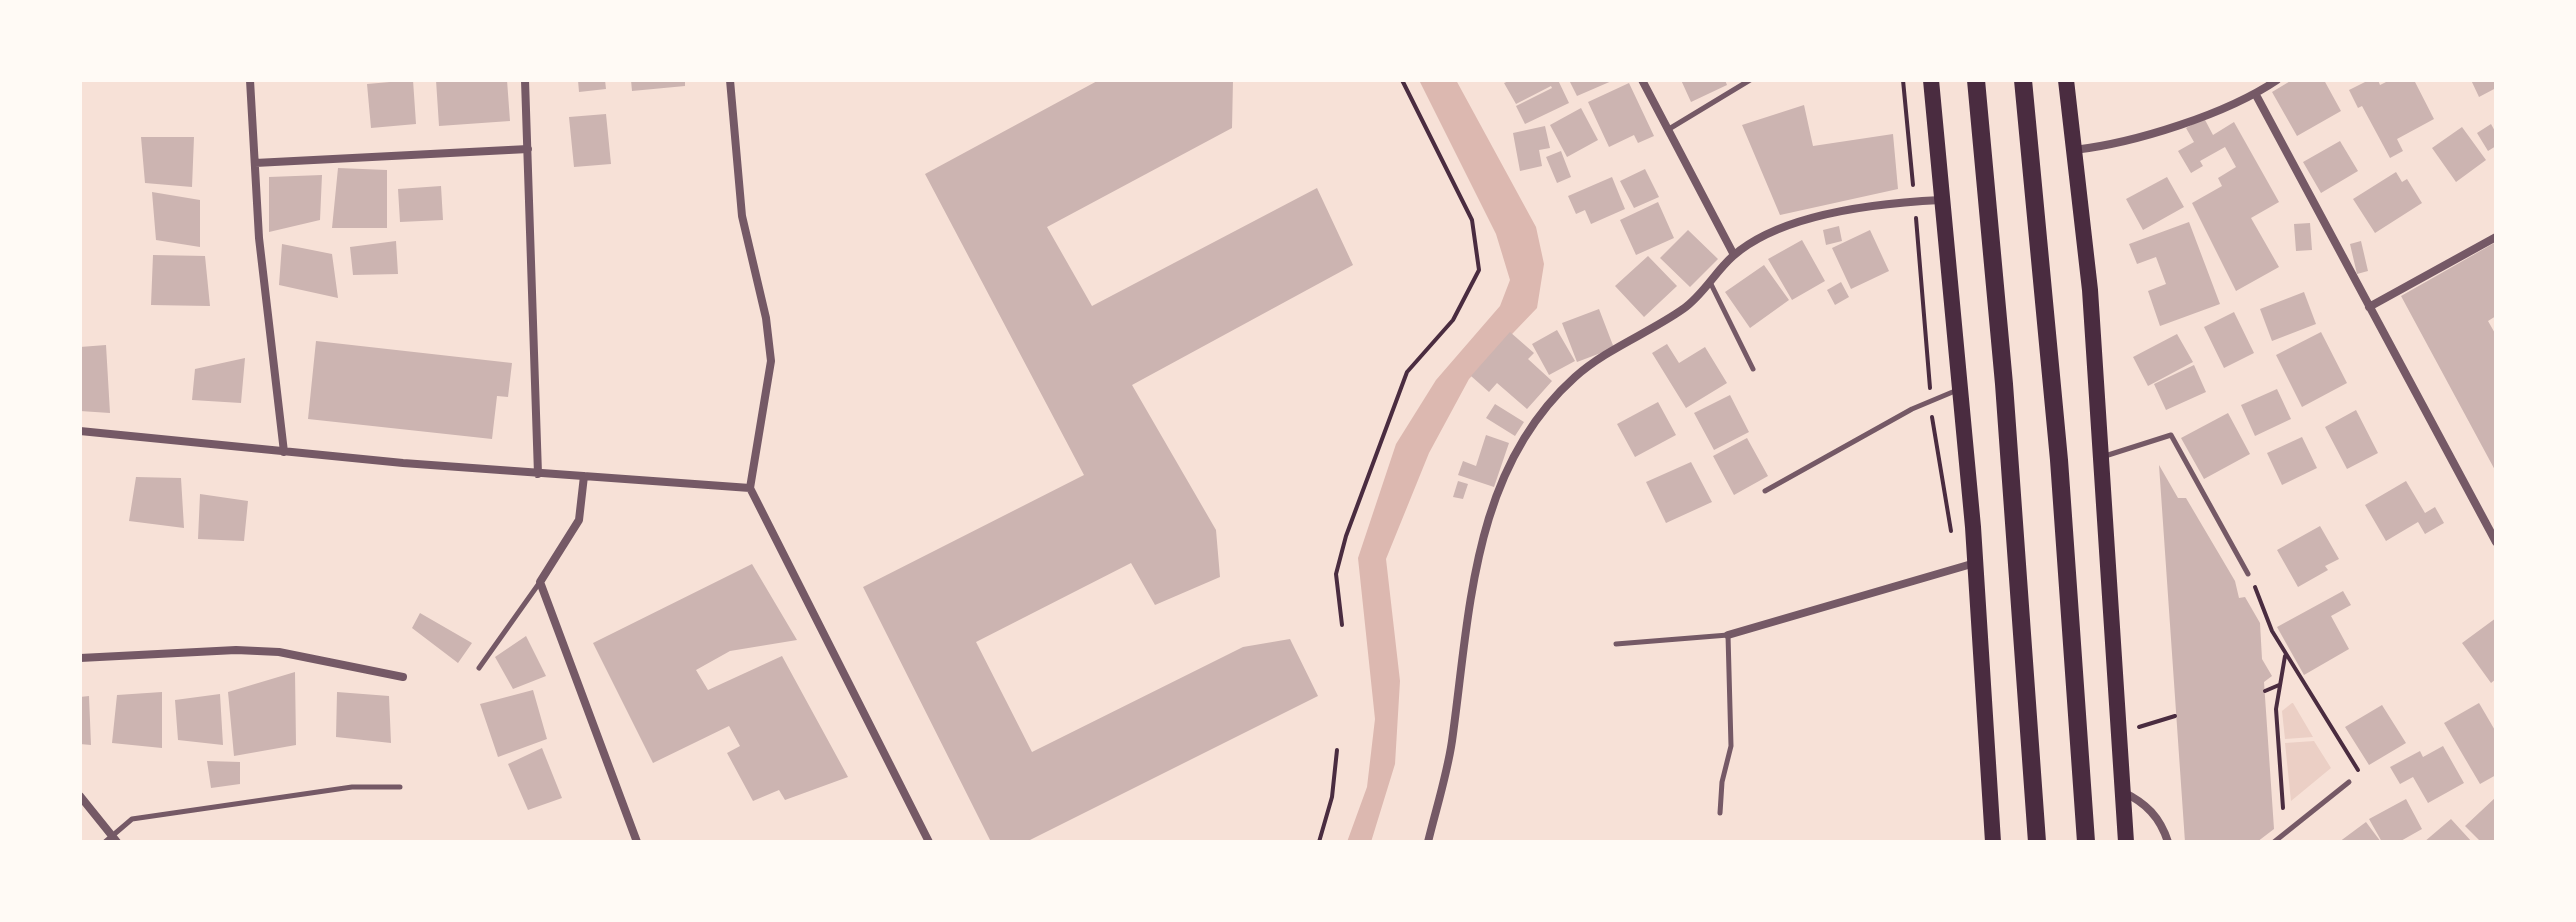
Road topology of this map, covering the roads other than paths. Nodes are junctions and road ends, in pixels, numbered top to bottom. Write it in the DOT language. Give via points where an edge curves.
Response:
graph roads {
  1 [pos="250,80"];
  2 [pos="525,80"];
  3 [pos="730,80"];
  4 [pos="1642,80"];
  5 [pos="1750,80"];
  6 [pos="1976,80"];
  7 [pos="2023,80"];
  8 [pos="2066,80"];
  9 [pos="2277,80"];
  10 [pos="1933,82"];
  11 [pos="2256,95"];
  12 [pos="1669,129"];
  13 [pos="528,149"];
  14 [pos="2074,150"];
  15 [pos="255,163"];
  16 [pos="1941,200"];
  17 [pos="2496,237"];
  18 [pos="1734,255"];
  19 [pos="1710,282"];
  20 [pos="2369,307"];
  21 [pos="1753,369"];
  22 [pos="1959,390"];
  23 [pos="80,431"];
  24 [pos="284,452"];
  25 [pos="2101,458"];
  26 [pos="538,474"];
  27 [pos="584,476"];
  28 [pos="750,488"];
  29 [pos="1765,491"];
  30 [pos="2496,542"];
  31 [pos="1975,563"];
  32 [pos="2248,574"];
  33 [pos="540,582"];
  34 [pos="1728,635"];
  35 [pos="1616,644"];
  36 [pos="80,658"];
  37 [pos="479,668"];
  38 [pos="403,677"];
  39 [pos="2349,782"];
  40 [pos="400,787"];
  41 [pos="2123,792"];
  42 [pos="80,796"];
  43 [pos="1720,813"];
  44 [pos="111,840"];
  45 [pos="637,842"];
  46 [pos="929,842"];
  47 [pos="1428,842"];
  48 [pos="1993,842"];
  49 [pos="2037,842"];
  50 [pos="2086,842"];
  51 [pos="2126,842"];
  52 [pos="2168,842"];
  53 [pos="2274,842"];
  1 -- 15 [label="street"];
  2 -- 13 [label="street"];
  3 -- 28 [label="street" via="742,216 771,361"];
  4 -- 12 [label="street"];
  5 -- 12 [label="lane"];
  6 -- 49 [label="highway"];
  7 -- 50 [label="highway" via="2059,460"];
  8 -- 14 [label="main road"];
  9 -- 11 [label="street"];
  10 -- 16 [label="main road"];
  11 -- 14 [label="street" via="2121,144"];
  11 -- 20 [label="street"];
  12 -- 18 [label="street"];
  13 -- 15 [label="street"];
  13 -- 26 [label="street"];
  14 -- 25 [label="main road"];
  15 -- 24 [label="street" via="263,283"];
  16 -- 18 [label="street" via="1793,224"];
  16 -- 22 [label="main road"];
  17 -- 20 [label="street"];
  18 -- 19 [label="street"];
  19 -- 21 [label="lane"];
  19 -- 47 [label="street" via="1686,307 1577,376 1528,426 1475,567 1452,744"];
  20 -- 30 [label="street"];
  22 -- 29 [label="lane" via="1931,400"];
  22 -- 31 [label="main road"];
  23 -- 24 [label="street"];
  24 -- 26 [label="street"];
  25 -- 32 [label="lane" via="2171,435"];
  25 -- 41 [label="main road"];
  26 -- 27 [label="street"];
  27 -- 28 [label="street"];
  27 -- 33 [label="street" via="579,520"];
  28 -- 46 [label="street"];
  31 -- 34 [label="street"];
  31 -- 48 [label="main road"];
  33 -- 37 [label="lane"];
  33 -- 45 [label="street"];
  34 -- 35 [label="lane"];
  34 -- 43 [label="lane" via="1731,746"];
  36 -- 38 [label="street" via="279,652"];
  39 -- 53 [label="lane"];
  40 -- 44 [label="lane" via="352,787 132,819"];
  41 -- 51 [label="main road"];
  41 -- 52 [label="street" via="2142,801 2162,825"];
  42 -- 44 [label="street"];
}
